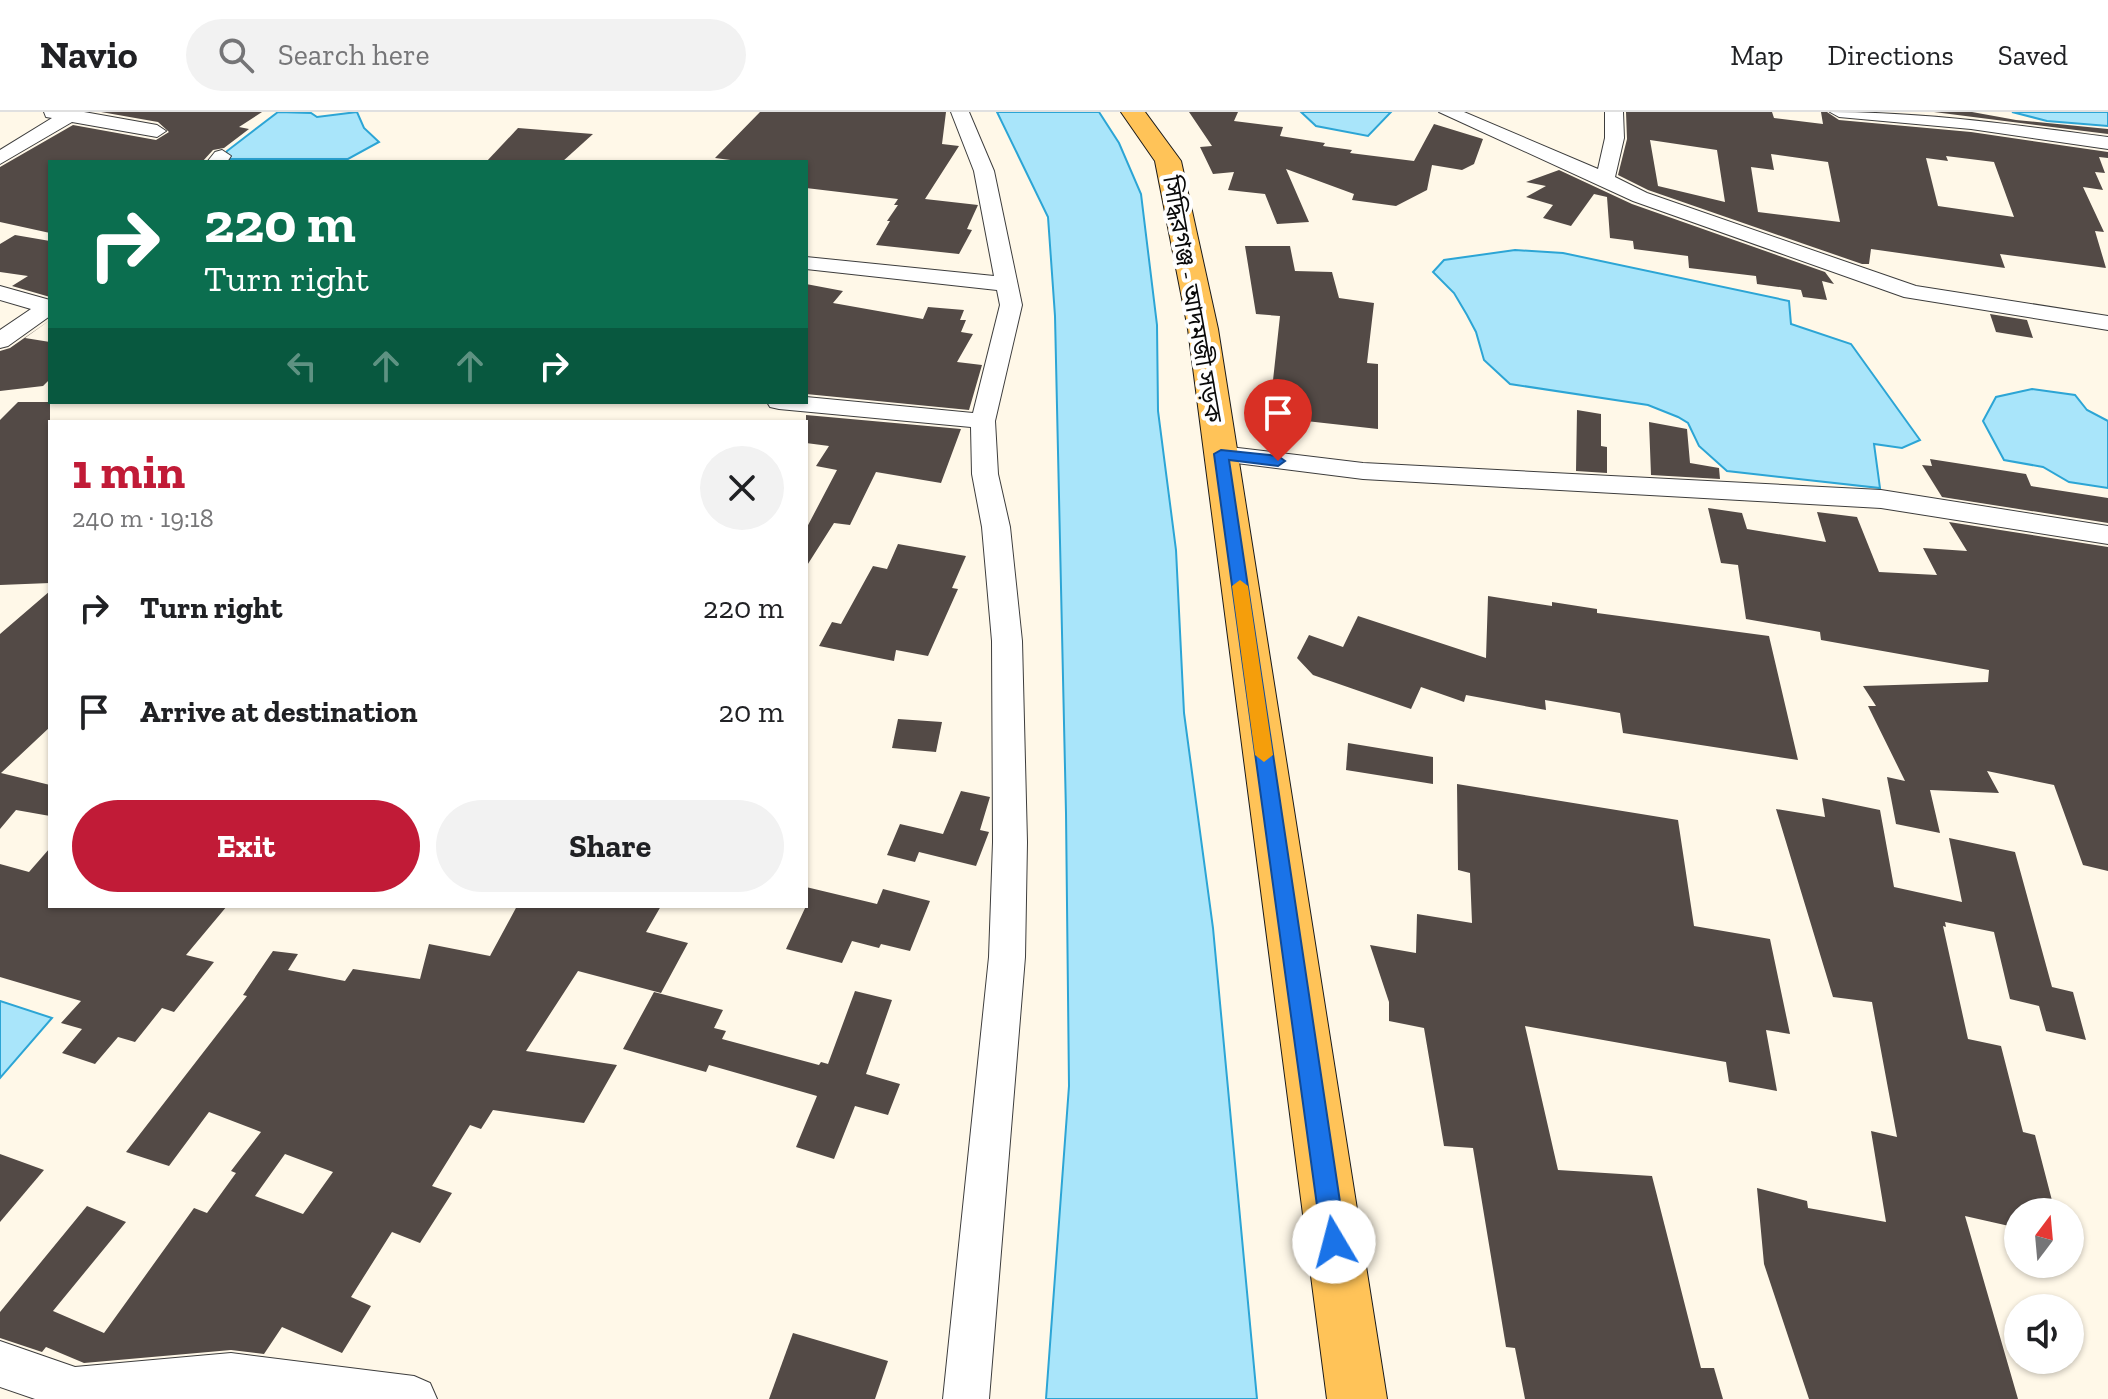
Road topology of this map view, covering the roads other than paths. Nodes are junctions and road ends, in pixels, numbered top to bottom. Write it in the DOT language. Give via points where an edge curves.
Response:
graph roads {
  1 [pos="960,112"];
  2 [pos="1133,112"];
  3 [pos="1448,112"];
  4 [pos="1614,112"];
  5 [pos="1839,112"];
  6 [pos="1864,113"];
  7 [pos="65,114"];
  8 [pos="1929,117"];
  9 [pos="157,131"];
  10 [pos="2108,143"];
  11 [pos="0,158"];
  12 [pos="1604,181"];
  13 [pos="808,263"];
  14 [pos="1006,284"];
  15 [pos="0,293"];
  16 [pos="45,301"];
  17 [pos="2106,325"];
  18 [pos="0,341"];
  19 [pos="800,404"];
  20 [pos="983,421"];
  21 [pos="1221,454"];
  22 [pos="2108,535"];
  23 [pos="0,1364"];
  24 [pos="414,1399"];
  25 [pos="966,1399"];
  26 [pos="1357,1399"];
  1 -- 14 [label="street" via="984,171"];
  2 -- 21 [label="main road, সিদ্ধিরগঞ্জ - আদমজী সড়ক" via="1158,144 1172,174"];
  3 -- 12 [label="street"];
  4 -- 12 [label="street" via="1613,155"];
  5 -- 6 [label="street"];
  6 -- 8 [label="street"];
  7 -- 9 [label="street"];
  7 -- 11 [label="street"];
  8 -- 10 [label="street"];
  12 -- 17 [label="street" via="1912,292"];
  13 -- 14 [label="street"];
  14 -- 20 [label="street" via="1009,324"];
  15 -- 16 [label="street"];
  16 -- 18 [label="street"];
  19 -- 20 [label="street"];
  20 -- 25 [label="street" via="1007,641 1010,842 1007,957"];
  21 -- 22 [label="street" via="1363,471 1881,499"];
  21 -- 26 [label="main road, সিদ্ধিরগঞ্জ - আদমজী সড়ক"];
  23 -- 24 [label="street" via="75,1390 231,1376"];
}
